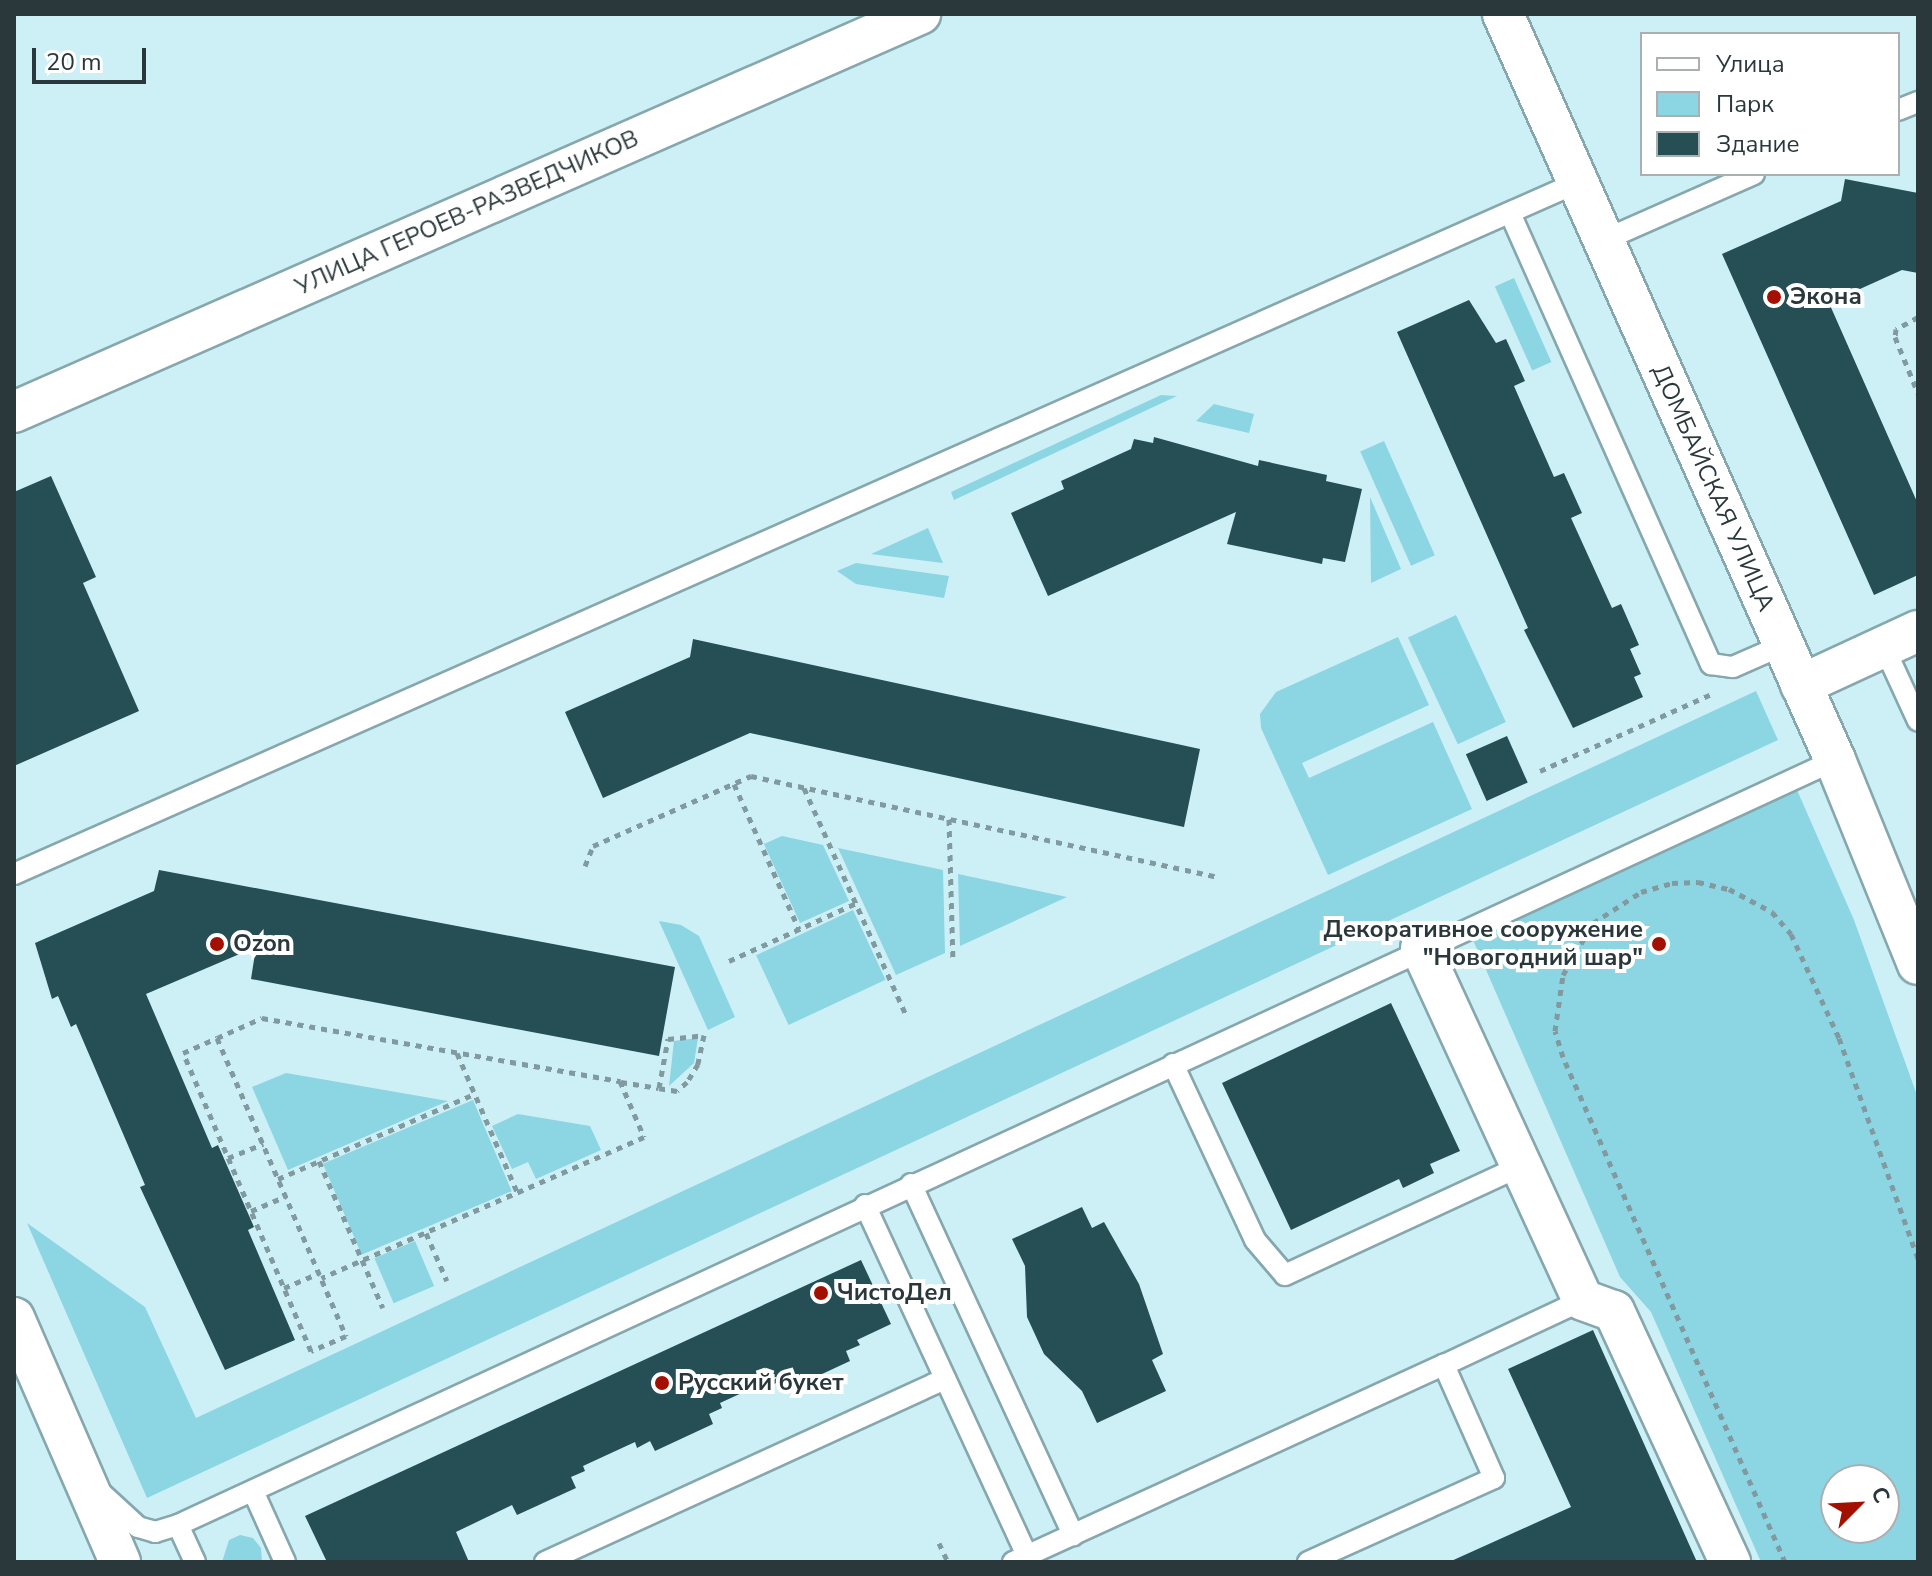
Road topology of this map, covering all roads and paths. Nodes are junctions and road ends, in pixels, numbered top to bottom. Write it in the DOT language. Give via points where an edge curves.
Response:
graph roads {
  1 [pos="920,14"];
  2 [pos="1503,14"];
  3 [pos="1749,176"];
  4 [pos="1576,183"];
  5 [pos="1510,213"];
  6 [pos="1602,241"];
  7 [pos="1918,317"];
  8 [pos="1918,393"];
  9 [pos="14,412"];
  10 [pos="1901,639"];
  11 [pos="1783,645"];
  12 [pos="1801,685"];
  13 [pos="1719,690"];
  14 [pos="1918,721"];
  15 [pos="1835,760"];
  16 [pos="1540,771"];
  17 [pos="733,784"];
  18 [pos="803,787"];
  19 [pos="949,819"];
  20 [pos="585,866"];
  21 [pos="14,874"];
  22 [pos="1217,877"];
  23 [pos="856,903"];
  24 [pos="799,929"];
  25 [pos="1421,948"];
  26 [pos="953,959"];
  27 [pos="729,961"];
  28 [pos="1918,964"];
  29 [pos="907,1017"];
  30 [pos="217,1038"];
  31 [pos="456,1052"];
  32 [pos="1173,1064"];
  33 [pos="620,1081"];
  34 [pos="659,1088"];
  35 [pos="474,1094"];
  36 [pos="263,1144"];
  37 [pos="228,1158"];
  38 [pos="319,1161"];
  39 [pos="1521,1166"];
  40 [pos="278,1179"];
  41 [pos="911,1184"];
  42 [pos="518,1194"];
  43 [pos="286,1196"];
  44 [pos="865,1205"];
  45 [pos="251,1211"];
  46 [pos="426,1233"];
  47 [pos="1918,1259"];
  48 [pos="362,1261"];
  49 [pos="320,1276"];
  50 [pos="447,1281"];
  51 [pos="284,1288"];
  52 [pos="1583,1300"];
  53 [pos="383,1308"];
  54 [pos="14,1318"];
  55 [pos="1444,1365"];
  56 [pos="945,1379"];
  57 [pos="82,1475"];
  58 [pos="253,1491"];
  59 [pos="178,1525"];
  60 [pos="1073,1535"];
  61 [pos="939,1543"];
  62 [pos="1020,1559"];
  63 [pos="120,1562"];
  64 [pos="195,1562"];
  65 [pos="285,1562"];
  66 [pos="545,1562"];
  67 [pos="948,1562"];
  68 [pos="1308,1562"];
  69 [pos="1730,1562"];
  70 [pos="1785,1562"];
  1 -- 9 [label="street, УЛИЦА ГЕРОЕВ-РАЗВЕДЧИКОВ"];
  2 -- 4 [label="street, ДОМБАЙСКАЯ УЛИЦА"];
  3 -- 6 [label="lane"];
  4 -- 5 [label="lane"];
  4 -- 6 [label="street, ДОМБАЙСКАЯ УЛИЦА"];
  5 -- 11 [label="lane" via="1711,664 1733,667"];
  5 -- 21 [label="lane"];
  6 -- 11 [label="street, ДОМБАЙСКАЯ УЛИЦА"];
  7 -- 8 [label="path" via="1896,329 1895,337"];
  10 -- 12 [label="street"];
  10 -- 14 [label="lane"];
  11 -- 12 [label="street, ДОМБАЙСКАЯ УЛИЦА"];
  12 -- 15 [label="street, ДОМБАЙСКАЯ УЛИЦА"];
  13 -- 16 [label="path"];
  15 -- 25 [label="lane"];
  15 -- 28 [label="street, ДОМБАЙСКАЯ УЛИЦА"];
  17 -- 18 [label="path" via="751,776"];
  17 -- 20 [label="path" via="593,846"];
  17 -- 24 [label="path"];
  18 -- 19 [label="path"];
  18 -- 23 [label="path"];
  19 -- 22 [label="path"];
  19 -- 26 [label="path"];
  23 -- 24 [label="path"];
  23 -- 29 [label="path"];
  24 -- 27 [label="path"];
  25 -- 32 [label="lane"];
  25 -- 39 [label="street"];
  30 -- 31 [label="path" via="262,1018"];
  30 -- 36 [label="path"];
  30 -- 37 [label="path" via="183,1053"];
  31 -- 33 [label="path"];
  31 -- 35 [label="path"];
  32 -- 39 [label="lane" via="1255,1240 1285,1275"];
  32 -- 41 [label="lane"];
  33 -- 34 [label="path"];
  33 -- 42 [label="path" via="644,1137"];
  34 -- 34 [label="path" via="668,1039 704,1035 698,1064 687,1082 677,1091"];
  35 -- 38 [label="path"];
  35 -- 42 [label="path"];
  36 -- 37 [label="path"];
  36 -- 40 [label="path"];
  37 -- 45 [label="path"];
  38 -- 40 [label="path"];
  38 -- 48 [label="path"];
  39 -- 52 [label="street"];
  40 -- 43 [label="path"];
  41 -- 44 [label="lane"];
  41 -- 60 [label="lane"];
  42 -- 46 [label="path"];
  43 -- 45 [label="path"];
  43 -- 49 [label="path"];
  44 -- 56 [label="lane"];
  44 -- 58 [label="lane"];
  45 -- 51 [label="path"];
  46 -- 48 [label="path"];
  46 -- 50 [label="path"];
  47 -- 70 [label="path" via="1818,989 1791,934 1772,912 1729,889 1672,883 1641,892 1593,923 1563,975 1555,1031"];
  48 -- 49 [label="path"];
  48 -- 53 [label="path"];
  49 -- 51 [label="path"];
  49 -- 51 [label="path" via="346,1336 311,1351"];
  52 -- 55 [label="lane"];
  52 -- 69 [label="street" via="1614,1311"];
  54 -- 57 [label="street"];
  55 -- 60 [label="lane"];
  55 -- 68 [label="lane" via="1494,1478"];
  56 -- 62 [label="lane"];
  56 -- 66 [label="lane"];
  57 -- 59 [label="lane" via="138,1527 155,1532"];
  57 -- 63 [label="street"];
  58 -- 59 [label="lane"];
  58 -- 65 [label="lane"];
  59 -- 64 [label="lane"];
  60 -- 62 [label="lane"];
  61 -- 67 [label="path"];
}
